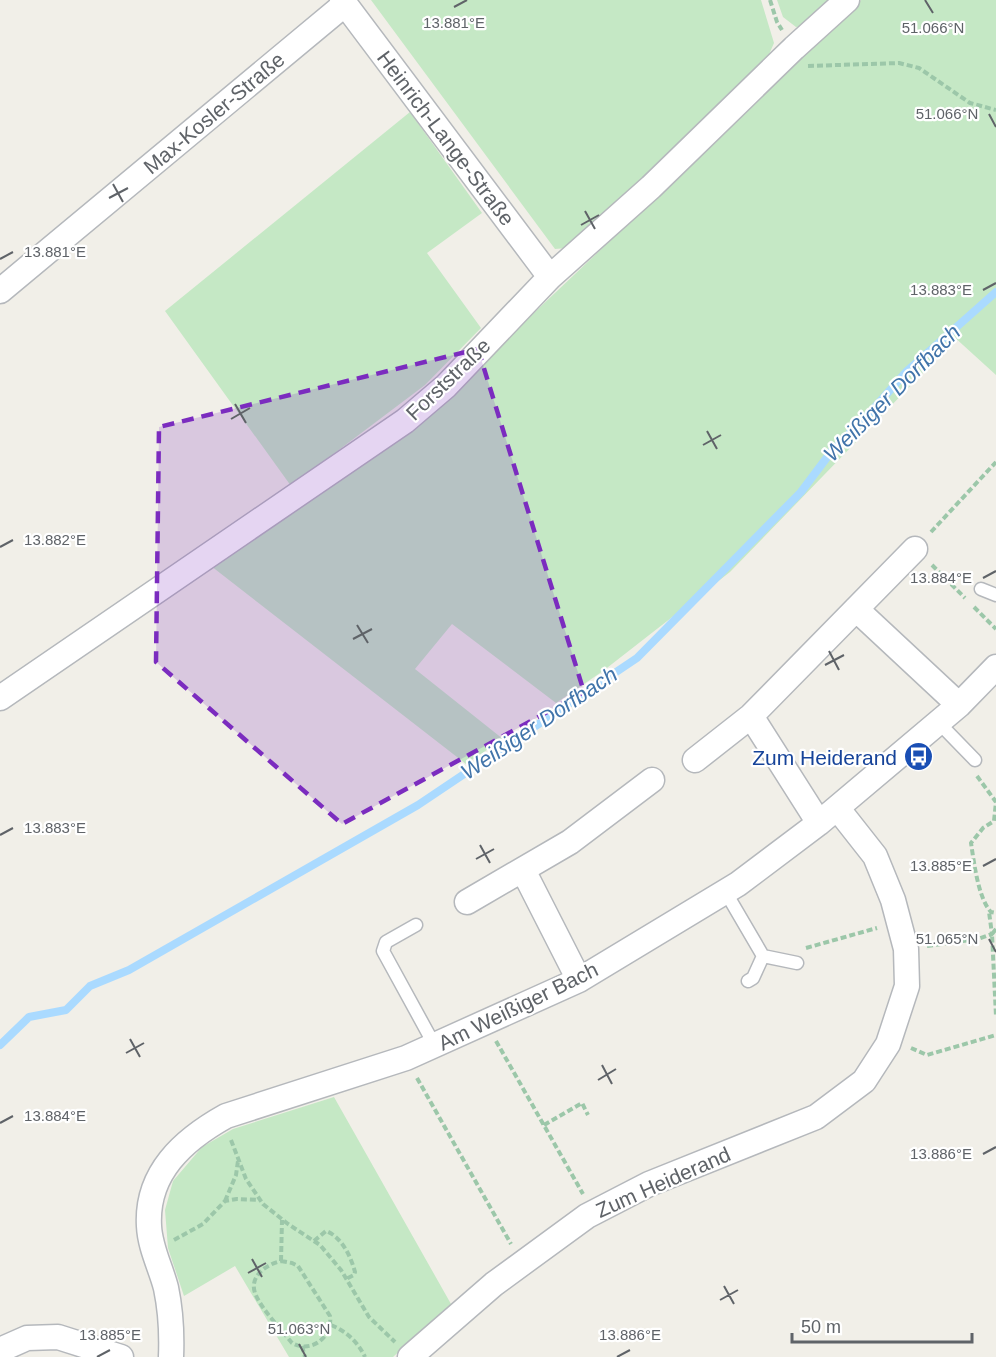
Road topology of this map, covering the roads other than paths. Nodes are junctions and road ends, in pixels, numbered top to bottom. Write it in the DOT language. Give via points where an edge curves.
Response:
graph roads {
  1 [pos="847,0"];
  2 [pos="344,2"];
  3 [pos="550,277"];
  4 [pos="0,291"];
  5 [pos="915,549"];
  6 [pos="981,589"];
  7 [pos="996,595"];
  8 [pos="856,609"];
  9 [pos="996,667"];
  10 [pos="0,698"];
  11 [pos="959,705"];
  12 [pos="751,716"];
  13 [pos="939,723"];
  14 [pos="695,760"];
  15 [pos="975,760"];
  16 [pos="652,780"];
  17 [pos="828,816"];
  18 [pos="524,870"];
  19 [pos="725,891"];
  20 [pos="467,902"];
  21 [pos="416,925"];
  22 [pos="763,956"];
  23 [pos="797,963"];
  24 [pos="579,980"];
  25 [pos="748,981"];
  26 [pos="435,1046"];
  27 [pos="0,1350"];
  28 [pos="411,1356"];
  29 [pos="122,1357"];
  30 [pos="171,1357"];
  1 -- 3 [label="street, Forststraße" via="651,187"];
  2 -- 3 [label="street, Heinrich-Lange-Straße"];
  2 -- 4 [label="street, Max-Kosler-Straße"];
  3 -- 10 [label="street, Forststraße" via="446,386 405,421"];
  5 -- 8 [label="street"];
  6 -- 7 [label="lane"];
  8 -- 11 [label="street"];
  8 -- 12 [label="street"];
  9 -- 11 [label="street, Am Weißiger Bach"];
  11 -- 13 [label="street, Am Weißiger Bach"];
  12 -- 14 [label="street"];
  12 -- 17 [label="street, Zum Heiderand"];
  13 -- 15 [label="lane"];
  13 -- 17 [label="street, Am Weißiger Bach"];
  16 -- 18 [label="street" via="570,843"];
  17 -- 19 [label="street, Am Weißiger Bach"];
  17 -- 28 [label="street, Zum Heiderand" via="875,856 894,900 906,949 907,986 888,1044 864,1081 816,1117 649,1184 593,1213 521,1262"];
  18 -- 20 [label="street"];
  18 -- 24 [label="street"];
  19 -- 22 [label="lane"];
  19 -- 24 [label="street, Am Weißiger Bach"];
  21 -- 26 [label="lane" via="386,942 382,951"];
  22 -- 23 [label="lane"];
  22 -- 25 [label="lane"];
  24 -- 26 [label="street, Am Weißiger Bach"];
  26 -- 30 [label="street, Am Weißiger Bach" via="226,1116 199,1131 177,1151 152,1194 149,1226 173,1327"];
  27 -- 29 [label="street" via="27,1338 58,1337"];
}
